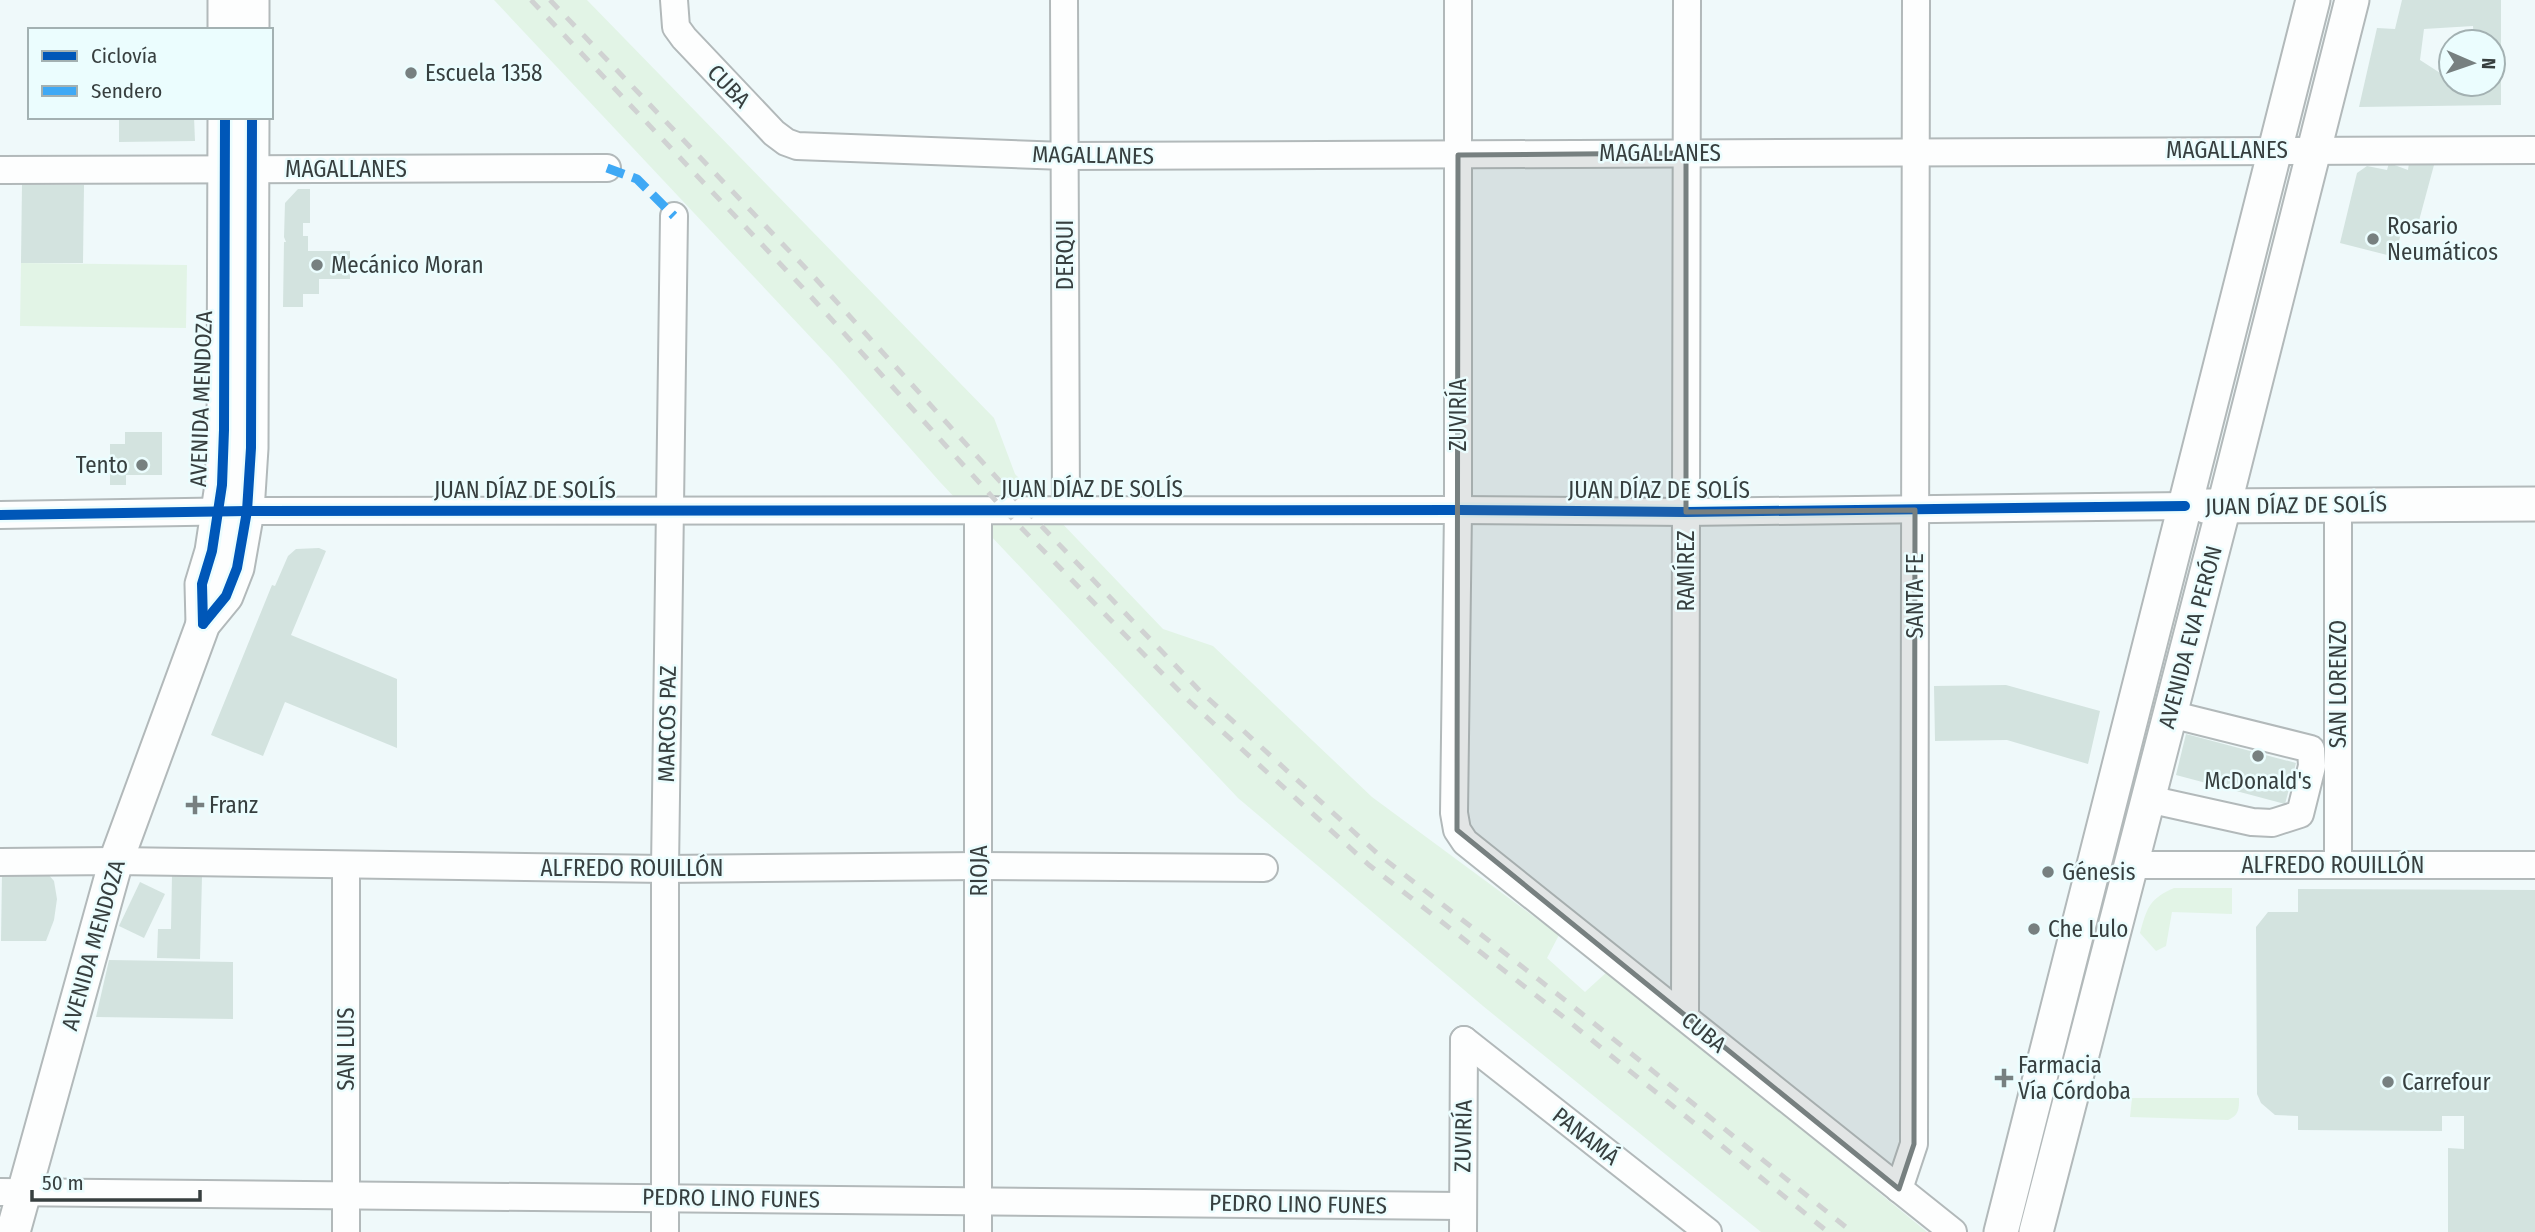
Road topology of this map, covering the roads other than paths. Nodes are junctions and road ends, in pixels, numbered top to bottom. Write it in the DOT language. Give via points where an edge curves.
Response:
graph roads {
  1 [pos="225,0"];
  2 [pos="252,0"];
  3 [pos="674,0"];
  4 [pos="1065,0"];
  5 [pos="1458,0"];
  6 [pos="1687,0"];
  7 [pos="1916,0"];
  8 [pos="2313,0"];
  9 [pos="2352,0"];
  10 [pos="225,28"];
  11 [pos="252,28"];
  12 [pos="225,119"];
  13 [pos="251,119"];
  14 [pos="786,142"];
  15 [pos="2275,149"];
  16 [pos="2315,149"];
  17 [pos="2535,150"];
  18 [pos="1916,152"];
  19 [pos="1686,153"];
  20 [pos="1458,155"];
  21 [pos="1065,156"];
  22 [pos="607,168"];
  23 [pos="0,170"];
  24 [pos="238,170"];
  25 [pos="674,216"];
  26 [pos="2338,504"];
  27 [pos="2535,504"];
  28 [pos="2185,506"];
  29 [pos="2224,506"];
  30 [pos="1066,510"];
  31 [pos="1458,510"];
  32 [pos="1915,510"];
  33 [pos="232,511"];
  34 [pos="670,511"];
  35 [pos="978,511"];
  36 [pos="1686,512"];
  37 [pos="0,515"];
  38 [pos="2170,714"];
  39 [pos="2148,799"];
  40 [pos="2252,822"];
  41 [pos="1457,830"];
  42 [pos="116,861"];
  43 [pos="0,862"];
  44 [pos="2131,864"];
  45 [pos="2248,864"];
  46 [pos="2338,864"];
  47 [pos="2535,865"];
  48 [pos="346,866"];
  49 [pos="979,866"];
  50 [pos="1264,868"];
  51 [pos="665,869"];
  52 [pos="1685,1017"];
  53 [pos="1464,1040"];
  54 [pos="1899,1189"];
  55 [pos="12,1192"];
  56 [pos="346,1195"];
  57 [pos="665,1198"];
  58 [pos="978,1201"];
  59 [pos="1463,1206"];
  60 [pos="1678,1221"];
  61 [pos="2043,1228"];
  62 [pos="13,1232"];
  63 [pos="346,1232"];
  64 [pos="665,1232"];
  65 [pos="978,1232"];
  66 [pos="1462,1232"];
  67 [pos="1709,1232"];
  68 [pos="1953,1232"];
  69 [pos="2001,1232"];
  1 -- 10 [label="main road"];
  2 -- 11 [label="main road"];
  3 -- 14 [label="street, CUBA" via="676,27 684,38"];
  4 -- 21 [label="street, DERQUI"];
  5 -- 20 [label="street, ZUVIRÍA"];
  6 -- 19 [label="street, RAMÍREZ"];
  7 -- 18 [label="street, SANTA FE"];
  8 -- 15 [label="main road, AVENIDA EVA PERÓN"];
  9 -- 16 [label="main road, AVENIDA EVA PERÓN"];
  12 -- 24 [label="main road, AVENIDA MENDOZA"];
  13 -- 24 [label="main road, AVENIDA MENDOZA"];
  14 -- 21 [label="street, MAGALLANES"];
  15 -- 16 [label="street, MAGALLANES"];
  15 -- 18 [label="street, MAGALLANES"];
  15 -- 28 [label="main road, AVENIDA EVA PERÓN"];
  16 -- 17 [label="street, MAGALLANES"];
  16 -- 29 [label="main road, AVENIDA EVA PERÓN"];
  18 -- 19 [label="street, MAGALLANES"];
  18 -- 32 [label="street, SANTA FE"];
  19 -- 20 [label="street, MAGALLANES"];
  19 -- 36 [label="street, RAMÍREZ"];
  20 -- 21 [label="street, MAGALLANES"];
  20 -- 31 [label="street, ZUVIRÍA"];
  21 -- 30 [label="street, DERQUI"];
  22 -- 24 [label="street, MAGALLANES"];
  23 -- 24 [label="street, MAGALLANES"];
  24 -- 33 [label="main road, AVENIDA MENDOZA" via="251,448"];
  25 -- 34 [label="street, MARCOS PAZ"];
  26 -- 27 [label="main road, JUAN DÍAZ DE SOLÍS"];
  26 -- 29 [label="main road, JUAN DÍAZ DE SOLÍS"];
  26 -- 46 [label="street, SAN LORENZO"];
  28 -- 29 [label="main road, JUAN DÍAZ DE SOLÍS"];
  28 -- 32 [label="street, JUAN DÍAZ DE SOLÍS"];
  28 -- 69 [label="main road, AVENIDA EVA PERÓN"];
  29 -- 38 [label="main road, AVENIDA EVA PERÓN"];
  30 -- 31 [label="street, JUAN DÍAZ DE SOLÍS"];
  30 -- 35 [label="street, JUAN DÍAZ DE SOLÍS"];
  31 -- 36 [label="street, JUAN DÍAZ DE SOLÍS"];
  31 -- 41 [label="street, ZUVIRÍA"];
  32 -- 36 [label="street, JUAN DÍAZ DE SOLÍS"];
  32 -- 54 [label="street, SANTA FE" via="1914,1144"];
  33 -- 34 [label="street, JUAN DÍAZ DE SOLÍS"];
  33 -- 37 [label="street, JUAN DÍAZ DE SOLÍS"];
  33 -- 42 [label="main road, AVENIDA MENDOZA" via="237,568 226,596 203,624"];
  34 -- 35 [label="street, JUAN DÍAZ DE SOLÍS"];
  34 -- 51 [label="street, MARCOS PAZ"];
  35 -- 49 [label="street, RIOJA"];
  36 -- 52 [label="street, RAMÍREZ"];
  38 -- 39 [label="main road, AVENIDA EVA PERÓN"];
  38 -- 40 [label="street" via="2311,750 2312,766 2300,814 2272,823"];
  39 -- 40 [label="street"];
  39 -- 44 [label="main road, AVENIDA EVA PERÓN"];
  40 -- 45 [label="street"];
  41 -- 52 [label="street, CUBA" via="1465,842"];
  42 -- 43 [label="street, ALFREDO ROUILLÓN"];
  42 -- 48 [label="street, ALFREDO ROUILLÓN"];
  42 -- 55 [label="main road, AVENIDA MENDOZA"];
  44 -- 45 [label="street, ALFREDO ROUILLÓN"];
  44 -- 61 [label="main road, AVENIDA EVA PERÓN"];
  45 -- 46 [label="street, ALFREDO ROUILLÓN"];
  46 -- 47 [label="street, ALFREDO ROUILLÓN"];
  48 -- 51 [label="street, ALFREDO ROUILLÓN"];
  48 -- 56 [label="street, SAN LUIS"];
  49 -- 50 [label="street, ALFREDO ROUILLÓN"];
  49 -- 51 [label="street, ALFREDO ROUILLÓN"];
  49 -- 58 [label="street, RIOJA"];
  51 -- 57 [label="street, MARCOS PAZ"];
  52 -- 54 [label="street, CUBA"];
  53 -- 59 [label="street, ZUVIRÍA"];
  53 -- 60 [label="street, PANAMÁ"];
  54 -- 68 [label="street, CUBA"];
  55 -- 56 [label="street, PEDRO LINO FUNES"];
  55 -- 62 [label="main road, AVENIDA MENDOZA"];
  56 -- 57 [label="street, PEDRO LINO FUNES"];
  56 -- 63 [label="street, SAN LUIS"];
  57 -- 58 [label="street, PEDRO LINO FUNES"];
  57 -- 64 [label="street, MARCOS PAZ"];
  58 -- 59 [label="street, PEDRO LINO FUNES"];
  58 -- 65 [label="street, RIOJA"];
  59 -- 66 [label="street, ZUVIRÍA"];
  60 -- 67 [label="street, PANAMÁ"];
}
